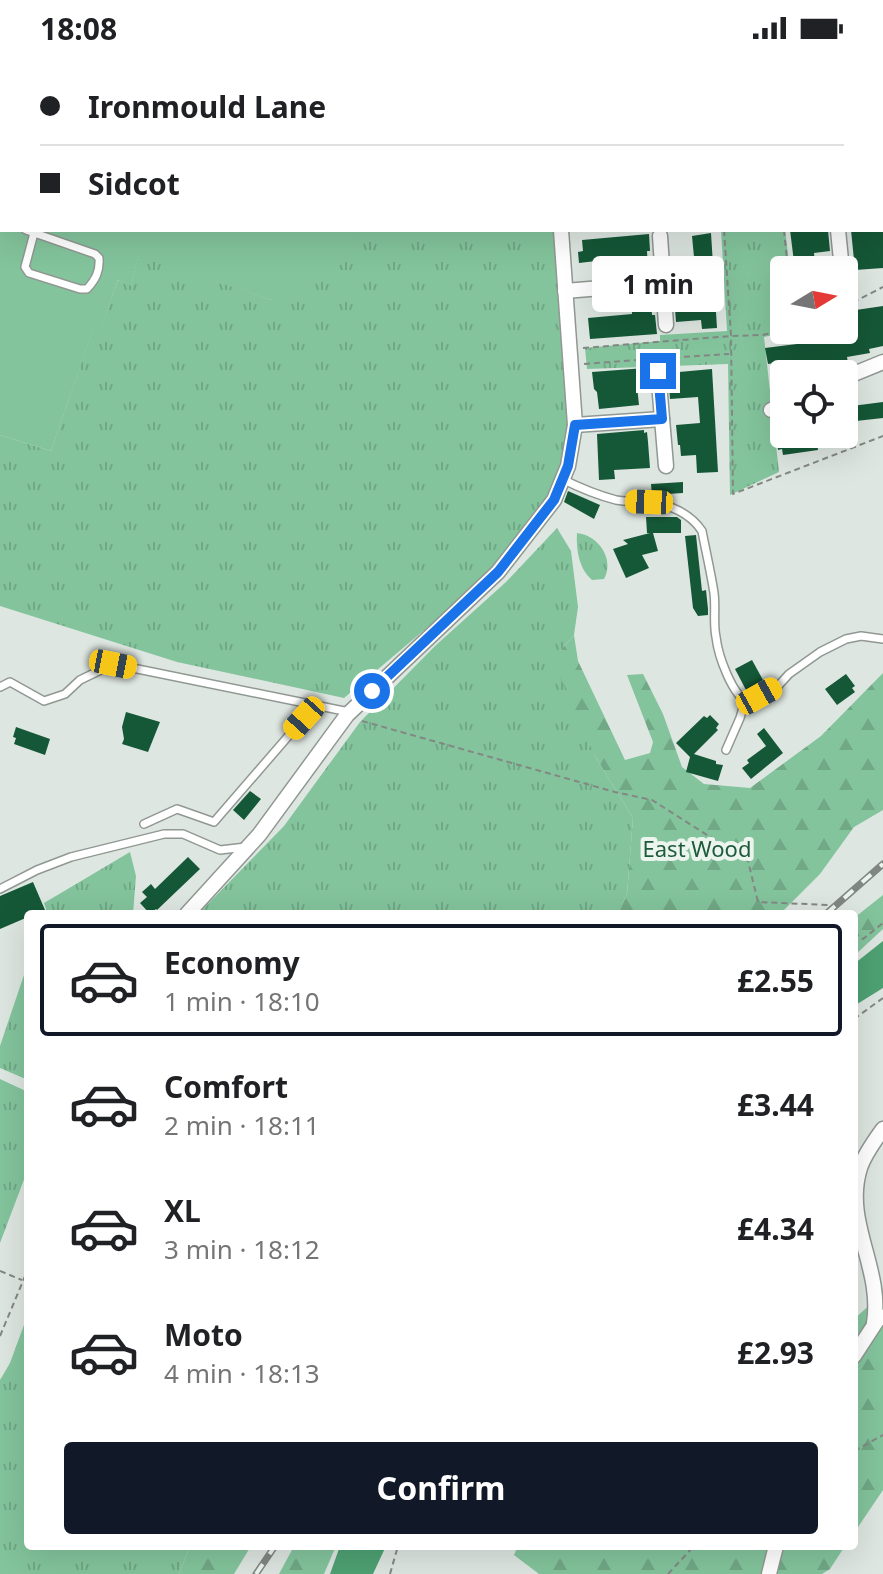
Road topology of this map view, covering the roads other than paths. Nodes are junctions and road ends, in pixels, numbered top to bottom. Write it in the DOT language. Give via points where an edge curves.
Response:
graph roads {
  1 [pos="30,232"];
  2 [pos="33,232"];
  3 [pos="561,232"];
  4 [pos="838,232"];
  5 [pos="660,236"];
  6 [pos="841,256"];
  7 [pos="662,283"];
  8 [pos="565,291"];
  9 [pos="666,325"];
  10 [pos="883,362"];
  11 [pos="658,371"];
  12 [pos="858,372"];
  13 [pos="662,419"];
  14 [pos="575,425"];
  15 [pos="666,466"];
  16 [pos="562,479"];
  17 [pos="883,639"];
  18 [pos="0,687"];
  19 [pos="745,701"];
  20 [pos="310,704"];
  21 [pos="348,714"];
  22 [pos="726,750"];
  23 [pos="144,824"];
  24 [pos="248,847"];
  25 [pos="0,889"];
  26 [pos="191,910"];
  27 [pos="883,1129"];
  28 [pos="858,1180"];
  29 [pos="858,1211"];
  30 [pos="878,1318"];
  31 [pos="858,1350"];
  32 [pos="775,1550"];
  33 [pos="769,1574"];
  1 -- 2 [label="lane" via="25,267 29,273 80,289 95,281 100,264 95,254"];
  3 -- 8 [label="street"];
  4 -- 6 [label="street"];
  5 -- 7 [label="street"];
  7 -- 8 [label="street"];
  7 -- 9 [label="street"];
  8 -- 14 [label="street"];
  10 -- 12 [label="street"];
  11 -- 13 [label="street"];
  13 -- 14 [label="street"];
  13 -- 15 [label="street"];
  14 -- 16 [label="street"];
  16 -- 19 [label="lane" via="595,495 666,505 697,524 714,596 719,652"];
  16 -- 21 [label="street" via="554,500 498,572"];
  17 -- 19 [label="lane" via="846,639 820,652 778,686"];
  18 -- 20 [label="lane" via="10,682 44,701 113,664"];
  19 -- 22 [label="lane"];
  20 -- 21 [label="lane"];
  20 -- 23 [label="lane" via="304,718 214,822 177,809"];
  21 -- 24 [label="street"];
  24 -- 25 [label="lane" via="220,850 183,834 164,834 71,857"];
  24 -- 26 [label="street"];
  27 -- 28 [label="street"];
  29 -- 30 [label="street" via="877,1279"];
  30 -- 31 [label="street"];
  32 -- 33 [label="street"];
}
